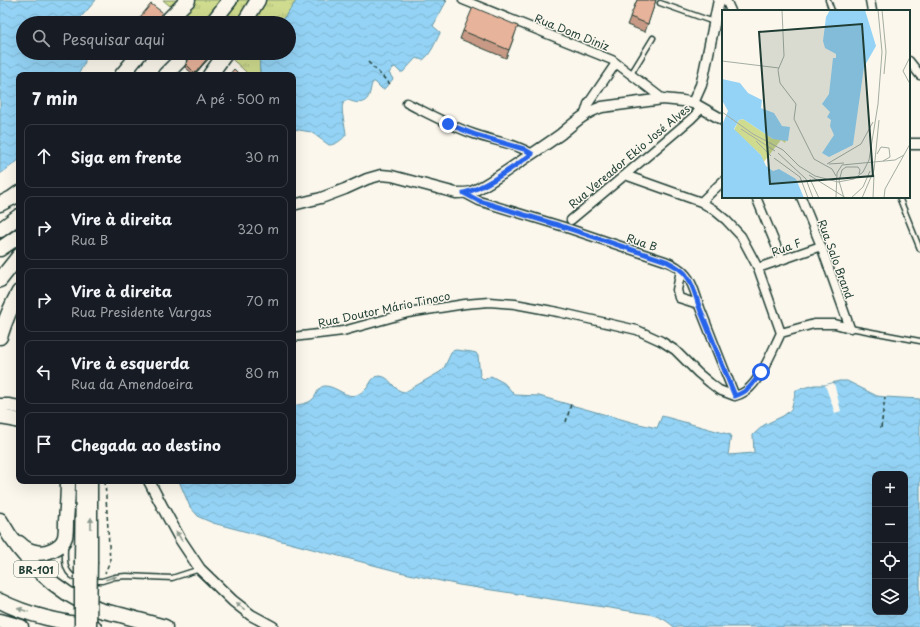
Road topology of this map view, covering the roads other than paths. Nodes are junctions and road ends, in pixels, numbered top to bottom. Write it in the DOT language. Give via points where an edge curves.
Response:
graph roads {
  1 [pos="188,0"];
  2 [pos="230,0"];
  3 [pos="258,0"];
  4 [pos="463,0"];
  5 [pos="719,0"];
  6 [pos="726,0"];
  7 [pos="828,0"];
  8 [pos="870,0"];
  9 [pos="660,3"];
  10 [pos="731,10"];
  11 [pos="832,10"];
  12 [pos="872,10"];
  13 [pos="172,16"];
  14 [pos="217,16"];
  15 [pos="248,16"];
  16 [pos="715,22"];
  17 [pos="653,38"];
  18 [pos="134,60"];
  19 [pos="221,60"];
  20 [pos="179,61"];
  21 [pos="910,62"];
  22 [pos="616,63"];
  23 [pos="124,72"];
  24 [pos="168,72"];
  25 [pos="212,72"];
  26 [pos="631,74"];
  27 [pos="920,75"];
  28 [pos="663,99"];
  29 [pos="407,103"];
  30 [pos="697,106"];
  31 [pos="585,114"];
  32 [pos="722,119"];
  33 [pos="532,154"];
  34 [pos="625,175"];
  35 [pos="722,182"];
  36 [pos="464,193"];
  37 [pos="16,195"];
  38 [pos="756,198"];
  39 [pos="802,198"];
  40 [pos="899,198"];
  41 [pos="701,202"];
  42 [pos="0,204"];
  43 [pos="296,204"];
  44 [pos="571,220"];
  45 [pos="16,238"];
  46 [pos="821,246"];
  47 [pos="0,249"];
  48 [pos="920,249"];
  49 [pos="16,260"];
  50 [pos="782,260"];
  51 [pos="758,268"];
  52 [pos="680,270"];
  53 [pos="0,280"];
  54 [pos="16,298"];
  55 [pos="698,304"];
  56 [pos="850,328"];
  57 [pos="781,333"];
  58 [pos="0,337"];
  59 [pos="296,337"];
  60 [pos="920,341"];
  61 [pos="735,396"];
  62 [pos="0,418"];
  63 [pos="16,420"];
  64 [pos="68,484"];
  65 [pos="82,484"];
  66 [pos="91,484"];
  67 [pos="151,484"];
  68 [pos="3,525"];
  69 [pos="65,538"];
  70 [pos="86,562"];
  71 [pos="200,569"];
  72 [pos="0,601"];
  73 [pos="0,621"];
  74 [pos="21,627"];
  75 [pos="81,627"];
  76 [pos="90,627"];
  77 [pos="95,627"];
  78 [pos="165,627"];
  79 [pos="273,627"];
  1 -- 13 [label="highway"];
  2 -- 14 [label="highway"];
  3 -- 15 [label="highway"];
  4 -- 22 [label="street, Rua Dom Diniz"];
  5 -- 16 [label="street"];
  6 -- 10 [label="street"];
  7 -- 11 [label="lane"];
  8 -- 12 [label="street"];
  9 -- 16 [label="lane"];
  16 -- 30 [label="street"];
  17 -- 26 [label="lane"];
  18 -- 23 [label="highway"];
  19 -- 25 [label="highway"];
  20 -- 24 [label="highway"];
  21 -- 27 [label="street"];
  22 -- 26 [label="street, Rua Dom Diniz"];
  22 -- 31 [label="street" via="588,104"];
  26 -- 28 [label="street, Rua Dom Diniz"];
  28 -- 30 [label="street" via="684,101"];
  28 -- 31 [label="street" via="602,107"];
  29 -- 33 [label="street" via="460,129 524,149"];
  30 -- 32 [label="street"];
  30 -- 34 [label="street, Rua Vereador Ekio José Alves" via="691,119"];
  31 -- 33 [label="street"];
  33 -- 36 [label="street" via="489,182"];
  34 -- 41 [label="street"];
  34 -- 44 [label="street, Rua Vereador Ekio José Alves"];
  35 -- 41 [label="street"];
  36 -- 43 [label="street" via="381,175 321,198"];
  36 -- 52 [label="street, Rua B" via="479,201 666,261"];
  37 -- 42 [label="highway"];
  38 -- 50 [label="street"];
  39 -- 46 [label="street, Rua Salo Brand"];
  40 -- 48 [label="lane"];
  41 -- 51 [label="street" via="726,220 741,236"];
  45 -- 47 [label="highway"];
  46 -- 50 [label="street, Rua F"];
  46 -- 56 [label="street, Rua Salo Brand"];
  49 -- 53 [label="highway"];
  50 -- 51 [label="street, Rua F"];
  51 -- 57 [label="street"];
  52 -- 55 [label="street, Rua B" via="691,283"];
  52 -- 55 [label="street" via="677,290 679,298"];
  54 -- 58 [label="highway"];
  55 -- 61 [label="street, Rua B"];
  56 -- 57 [label="street" via="835,324 814,324"];
  56 -- 60 [label="lane"];
  57 -- 61 [label="street" via="754,383"];
  59 -- 61 [label="street, Rua Doutor Mário Tinoco" via="343,331 408,313 465,304 515,304 637,330 675,350 719,390"];
  62 -- 63 [label="highway"];
  64 -- 69 [label="highway"];
  65 -- 70 [label="main road"];
  70 -- 66 [label="main road, one-way"];
  71 -- 67 [label="street, one-way" via="180,539"];
  68 -- 69 [label="highway" via="17,542 34,552 44,553 53,550"];
  68 -- 78 [label="highway, BR-101" via="32,565 75,599 98,609"];
  69 -- 71 [label="lane, one-way" via="66,569 73,577 83,581 102,581 126,576 172,578"];
  70 -- 75 [label="main road, bridge"];
  70 -- 76 [label="main road, bridge"];
  79 -- 71 [label="street, one-way" via="233,601"];
  77 -- 72 [label="highway, one-way" via="48,618"];
  73 -- 74 [label="highway"];
}
